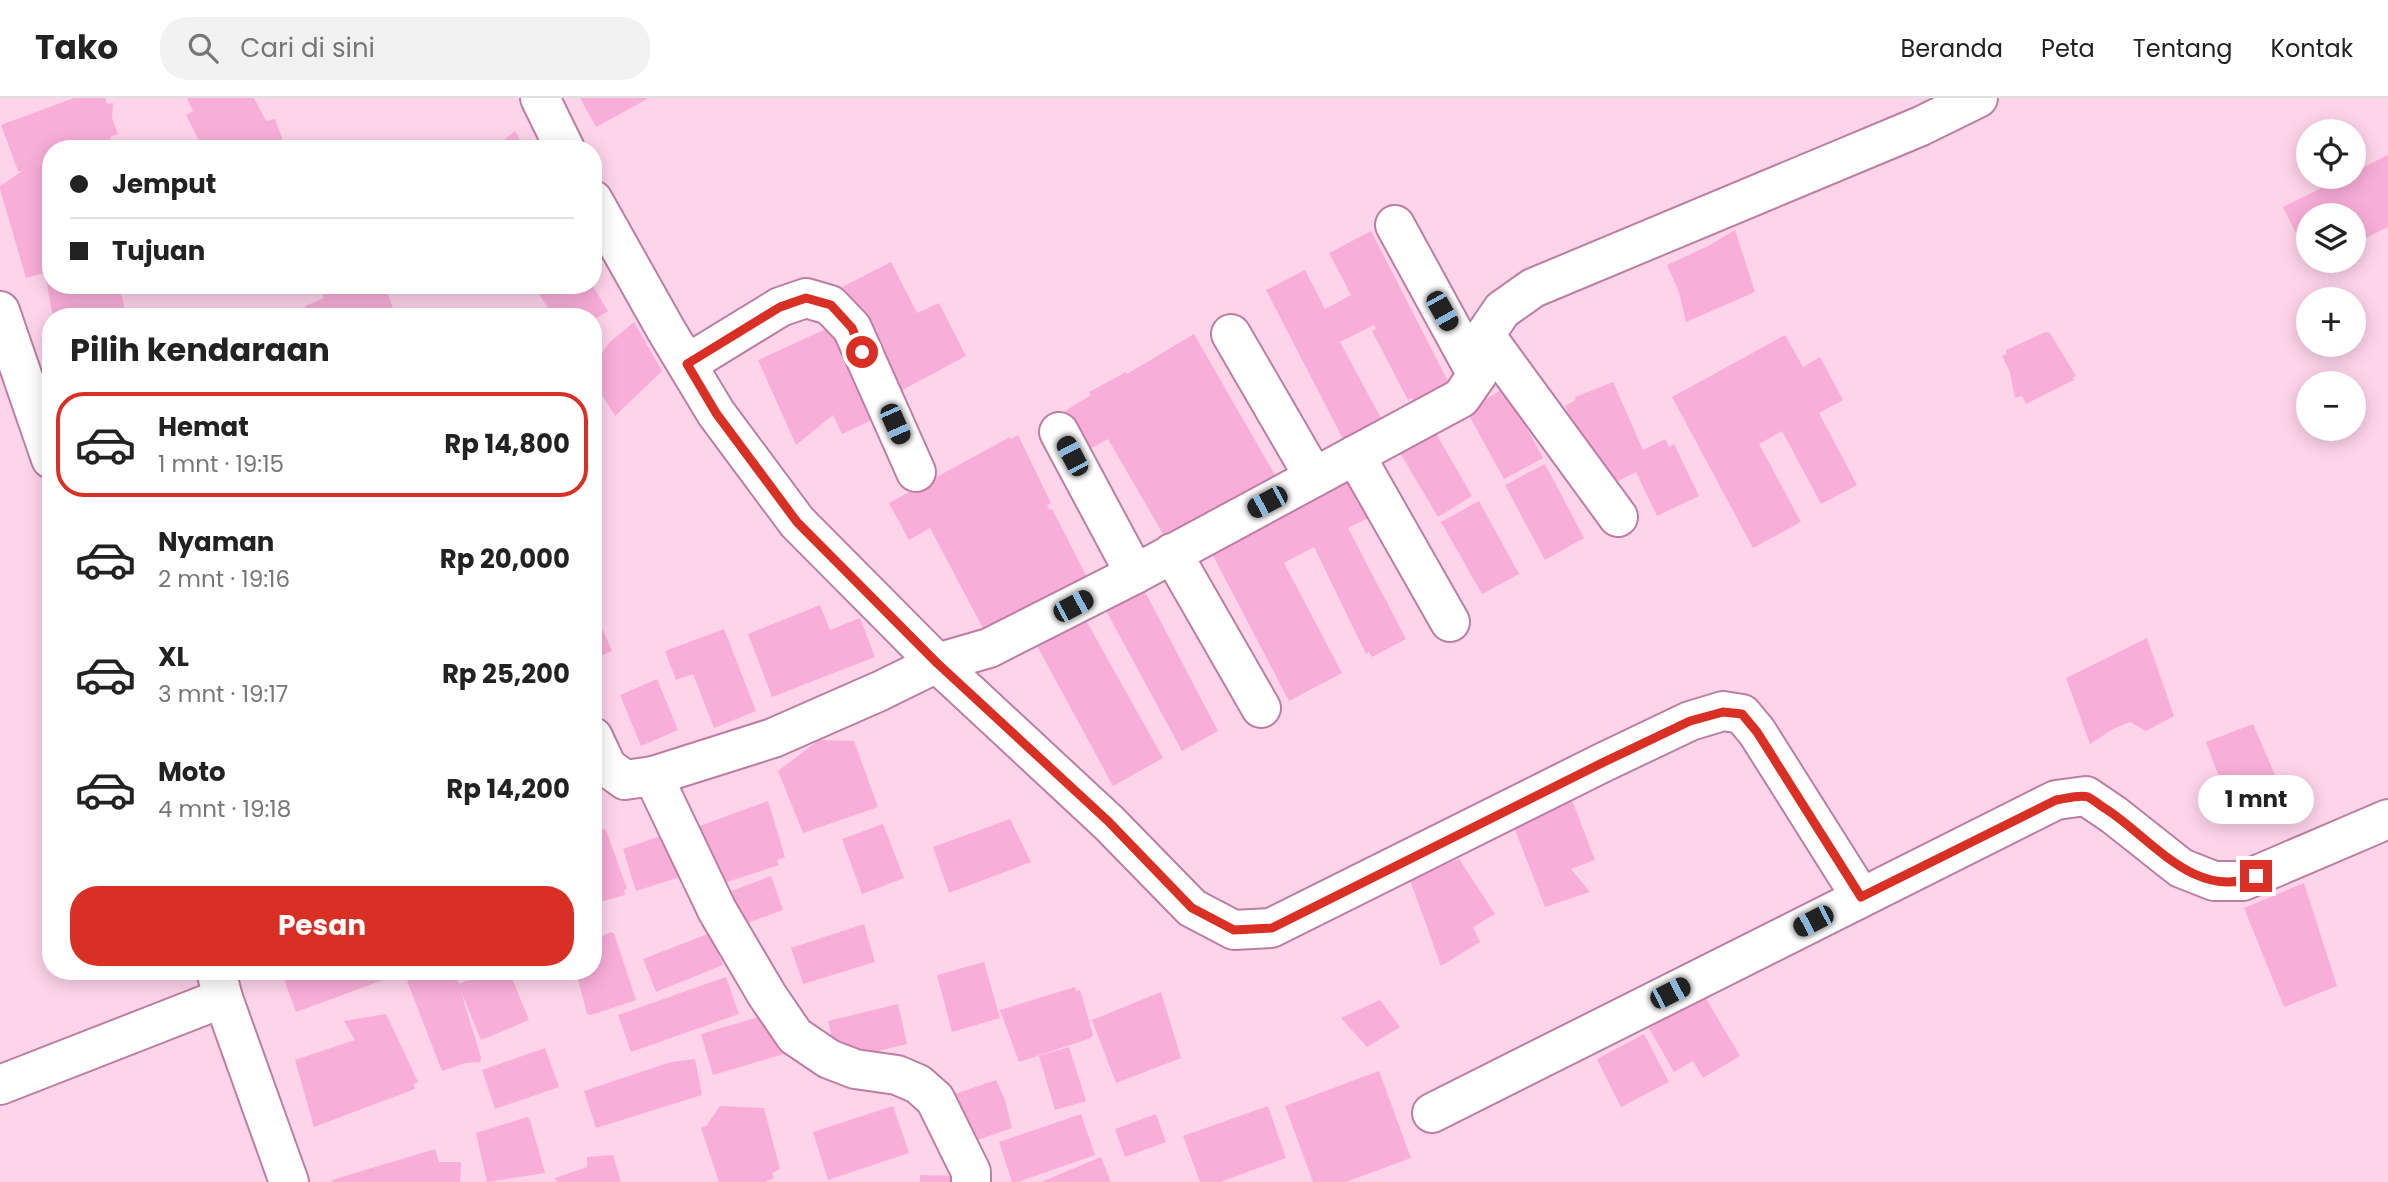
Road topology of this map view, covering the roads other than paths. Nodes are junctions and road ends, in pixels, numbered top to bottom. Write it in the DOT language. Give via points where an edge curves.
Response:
graph roads {
  1 [pos="540,98"];
  2 [pos="1978,98"];
  3 [pos="561,140"];
  4 [pos="602,216"];
  5 [pos="1395,225"];
  6 [pos="0,311"];
  7 [pos="1231,334"];
  8 [pos="1485,335"];
  9 [pos="687,364"];
  10 [pos="1477,375"];
  11 [pos="42,432"];
  12 [pos="1059,432"];
  13 [pos="1355,455"];
  14 [pos="916,472"];
  15 [pos="1314,477"];
  16 [pos="1618,517"];
  17 [pos="1172,553"];
  18 [pos="1135,573"];
  19 [pos="1450,622"];
  20 [pos="937,663"];
  21 [pos="1261,708"];
  22 [pos="602,756"];
  23 [pos="653,776"];
  24 [pos="2388,819"];
  25 [pos="1861,897"];
  26 [pos="220,985"];
  27 [pos="0,1085"];
  28 [pos="1432,1113"];
  29 [pos="289,1182"];
  30 [pos="971,1182"];
  1 -- 3 [label="street"];
  2 -- 8 [label="street" via="1533,288 1502,310"];
  4 -- 9 [label="street"];
  5 -- 10 [label="street"];
  6 -- 11 [label="street"];
  7 -- 15 [label="street"];
  8 -- 10 [label="street"];
  8 -- 16 [label="street"];
  9 -- 14 [label="street" via="780,307 806,298 831,305 852,328"];
  9 -- 20 [label="street" via="716,413 797,522"];
  10 -- 13 [label="street" via="1461,398"];
  12 -- 18 [label="street"];
  13 -- 15 [label="street"];
  13 -- 19 [label="street"];
  15 -- 17 [label="street"];
  17 -- 18 [label="street"];
  17 -- 21 [label="street"];
  18 -- 20 [label="street" via="989,649"];
  20 -- 23 [label="street" via="773,738"];
  20 -- 25 [label="street" via="1109,822 1192,908 1234,930 1272,928 1604,762 1690,721 1723,712 1742,714 1757,732"];
  22 -- 23 [label="street" via="607,767 625,780"];
  23 -- 30 [label="street" via="716,910 795,1036 846,1066 897,1074 918,1084 935,1099 971,1172"];
  24 -- 25 [label="street" via="2243,881 2214,881 2181,868 2086,796 2056,800"];
  25 -- 28 [label="street"];
  26 -- 27 [label="street"];
  26 -- 29 [label="street"];
}
